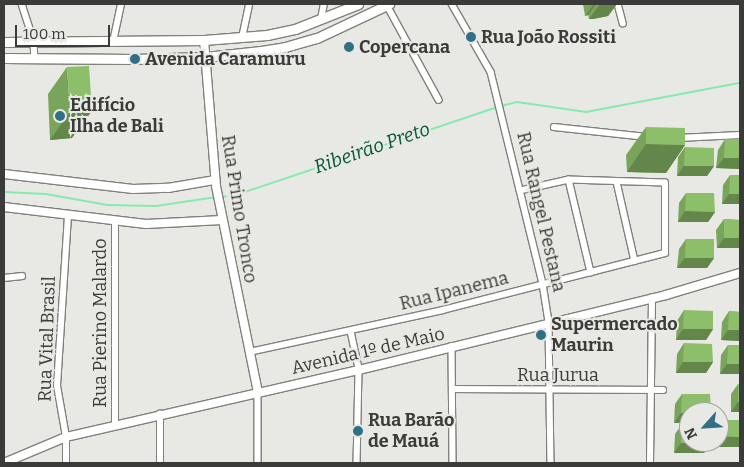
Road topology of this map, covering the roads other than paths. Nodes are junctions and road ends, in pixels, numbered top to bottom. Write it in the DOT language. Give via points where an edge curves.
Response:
graph roads {
  1 [pos="22,4"];
  2 [pos="121,4"];
  3 [pos="249,4"];
  4 [pos="324,4"];
  5 [pos="358,4"];
  6 [pos="388,4"];
  7 [pos="452,4"];
  8 [pos="618,4"];
  9 [pos="321,20"];
  10 [pos="624,23"];
  11 [pos="242,38"];
  12 [pos="204,40"];
  13 [pos="4,42"];
  14 [pos="34,42"];
  15 [pos="113,42"];
  16 [pos="205,57"];
  17 [pos="4,58"];
  18 [pos="35,59"];
  19 [pos="439,100"];
  20 [pos="554,127"];
  21 [pos="740,135"];
  22 [pos="658,138"];
  23 [pos="667,139"];
  24 [pos="4,174"];
  25 [pos="569,180"];
  26 [pos="617,182"];
  27 [pos="216,183"];
  28 [pos="520,191"];
  29 [pos="4,207"];
  30 [pos="68,214"];
  31 [pos="222,220"];
  32 [pos="115,222"];
  33 [pos="635,261"];
  34 [pos="591,272"];
  35 [pos="740,273"];
  36 [pos="22,276"];
  37 [pos="4,278"];
  38 [pos="543,284"];
  39 [pos="652,298"];
  40 [pos="549,323"];
  41 [pos="351,331"];
  42 [pos="452,346"];
  43 [pos="249,352"];
  44 [pos="359,370"];
  45 [pos="452,389"];
  46 [pos="551,390"];
  47 [pos="651,390"];
  48 [pos="663,390"];
  49 [pos="258,392"];
  50 [pos="160,414"];
  51 [pos="115,425"];
  52 [pos="66,437"];
  53 [pos="4,462"];
  54 [pos="66,463"];
  55 [pos="160,463"];
  56 [pos="258,463"];
  57 [pos="357,463"];
  58 [pos="453,463"];
  59 [pos="551,463"];
  60 [pos="650,463"];
  1 -- 14 [label="street"];
  2 -- 15 [label="street"];
  3 -- 11 [label="street"];
  4 -- 9 [label="street"];
  5 -- 9 [label="main road"];
  6 -- 16 [label="main road" via="304,42 269,50"];
  6 -- 19 [label="street"];
  7 -- 28 [label="street, Rua Rangel Pestana" via="491,72"];
  8 -- 10 [label="street"];
  9 -- 11 [label="main road" via="295,29"];
  11 -- 12 [label="main road"];
  12 -- 15 [label="main road"];
  12 -- 16 [label="street, Rua Primo Tronco"];
  13 -- 14 [label="main road"];
  14 -- 15 [label="main road"];
  14 -- 18 [label="street"];
  16 -- 18 [label="main road"];
  16 -- 27 [label="street, Rua Primo Tronco"];
  17 -- 18 [label="main road"];
  20 -- 22 [label="street"];
  21 -- 23 [label="street"];
  24 -- 27 [label="street" via="133,189"];
  25 -- 26 [label="street"];
  25 -- 28 [label="street"];
  25 -- 34 [label="street"];
  26 -- 33 [label="street"];
  26 -- 33 [label="street, Rua Ipanema" via="665,183 665,253"];
  27 -- 31 [label="street, Rua Primo Tronco"];
  28 -- 38 [label="street, Rua Rangel Pestana"];
  29 -- 30 [label="street"];
  30 -- 32 [label="street"];
  30 -- 52 [label="street, Rua Vital Brasil" via="57,386"];
  31 -- 32 [label="street" via="180,224"];
  31 -- 43 [label="street, Rua Primo Tronco"];
  32 -- 51 [label="street, Rua Pierino Malardo"];
  33 -- 34 [label="street, Rua Ipanema"];
  34 -- 38 [label="street, Rua Ipanema"];
  35 -- 39 [label="street, Avenida 1º de Maio"];
  36 -- 37 [label="street"];
  38 -- 40 [label="street, Rua Rangel Pestana"];
  38 -- 41 [label="street, Rua Ipanema"];
  39 -- 40 [label="street, Avenida 1º de Maio"];
  39 -- 47 [label="street"];
  40 -- 42 [label="street, Avenida 1º de Maio"];
  40 -- 46 [label="street, Rua Rangel Pestana"];
  41 -- 43 [label="street, Rua Ipanema"];
  41 -- 44 [label="street"];
  42 -- 44 [label="street, Avenida 1º de Maio"];
  42 -- 45 [label="street"];
  43 -- 49 [label="street, Rua Primo Tronco"];
  44 -- 49 [label="street, Avenida 1º de Maio"];
  44 -- 57 [label="street"];
  45 -- 46 [label="street, Rua Jurua"];
  45 -- 58 [label="street"];
  46 -- 47 [label="street, Rua Jurua"];
  46 -- 59 [label="street, Rua Rangel Pestana"];
  47 -- 48 [label="street, Rua Jurua"];
  47 -- 60 [label="street"];
  49 -- 50 [label="street, Avenida 1º de Maio"];
  49 -- 56 [label="street"];
  50 -- 51 [label="street, Avenida 1º de Maio"];
  50 -- 55 [label="street"];
  51 -- 52 [label="street, Avenida 1º de Maio"];
  52 -- 53 [label="street, Avenida 1º de Maio"];
  52 -- 54 [label="street, Rua Vital Brasil"];
}
